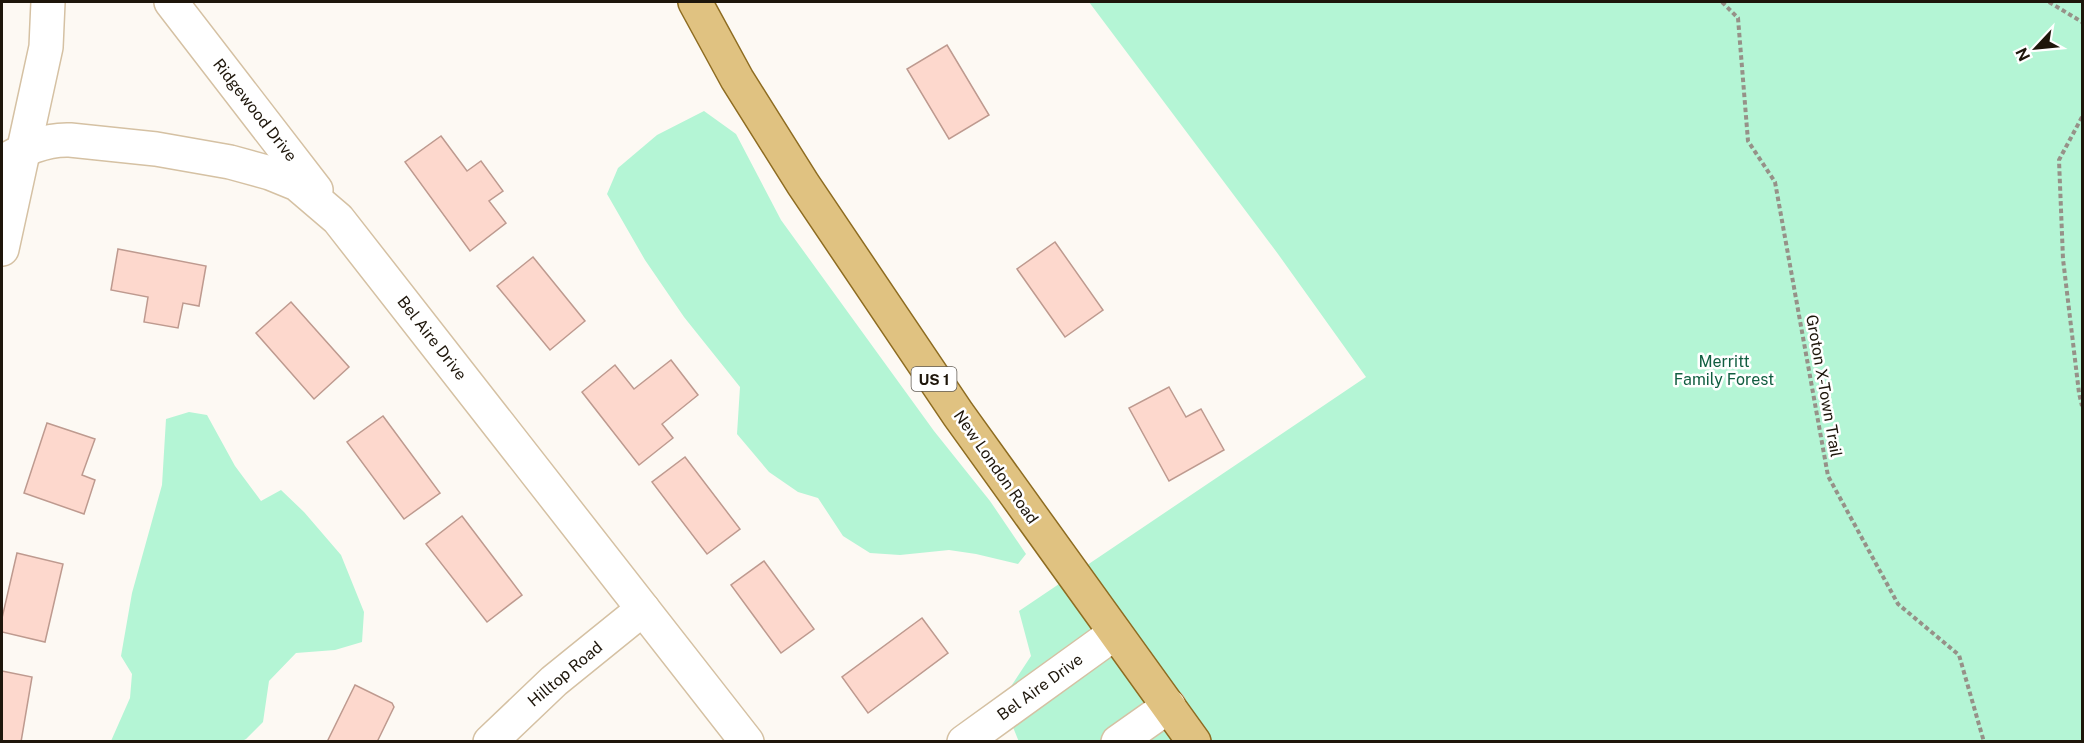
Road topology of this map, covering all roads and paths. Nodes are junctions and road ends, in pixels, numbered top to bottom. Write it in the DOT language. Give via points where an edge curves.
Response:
graph roads {
  1 [pos="48,2"];
  2 [pos="171,2"];
  3 [pos="695,2"];
  4 [pos="1722,2"];
  5 [pos="2049,2"];
  6 [pos="2082,22"];
  7 [pos="2082,117"];
  8 [pos="13,156"];
  9 [pos="338,219"];
  10 [pos="2,249"];
  11 [pos="2082,406"];
  12 [pos="644,609"];
  13 [pos="1115,633"];
  14 [pos="1169,706"];
  15 [pos="490,741"];
  16 [pos="747,741"];
  17 [pos="964,741"];
  18 [pos="1118,741"];
  19 [pos="1194,741"];
  20 [pos="1984,741"];
  1 -- 8 [label="street" via="46,47"];
  2 -- 9 [label="street, Ridgewood Drive"];
  3 -- 13 [label="main road, New London Road / US 1" via="737,79 816,203 958,414"];
  4 -- 20 [label="path, Groton X-Town Trail" via="1738,18 1748,141 1775,182 1828,476 1898,604 1959,655"];
  5 -- 6 [label="path"];
  7 -- 11 [label="path" via="2059,160 2064,259"];
  8 -- 9 [label="street, Bel Aire Drive" via="57,140 70,140 230,162 297,184"];
  8 -- 10 [label="street"];
  9 -- 12 [label="street, Bel Aire Drive"];
  12 -- 15 [label="street, Hilltop Road" via="554,681"];
  12 -- 16 [label="street, Bel Aire Drive"];
  13 -- 14 [label="main road, New London Road / US 1"];
  13 -- 17 [label="street, Bel Aire Drive"];
  14 -- 18 [label="street"];
  14 -- 19 [label="main road, New London Road / US 1"];
}
